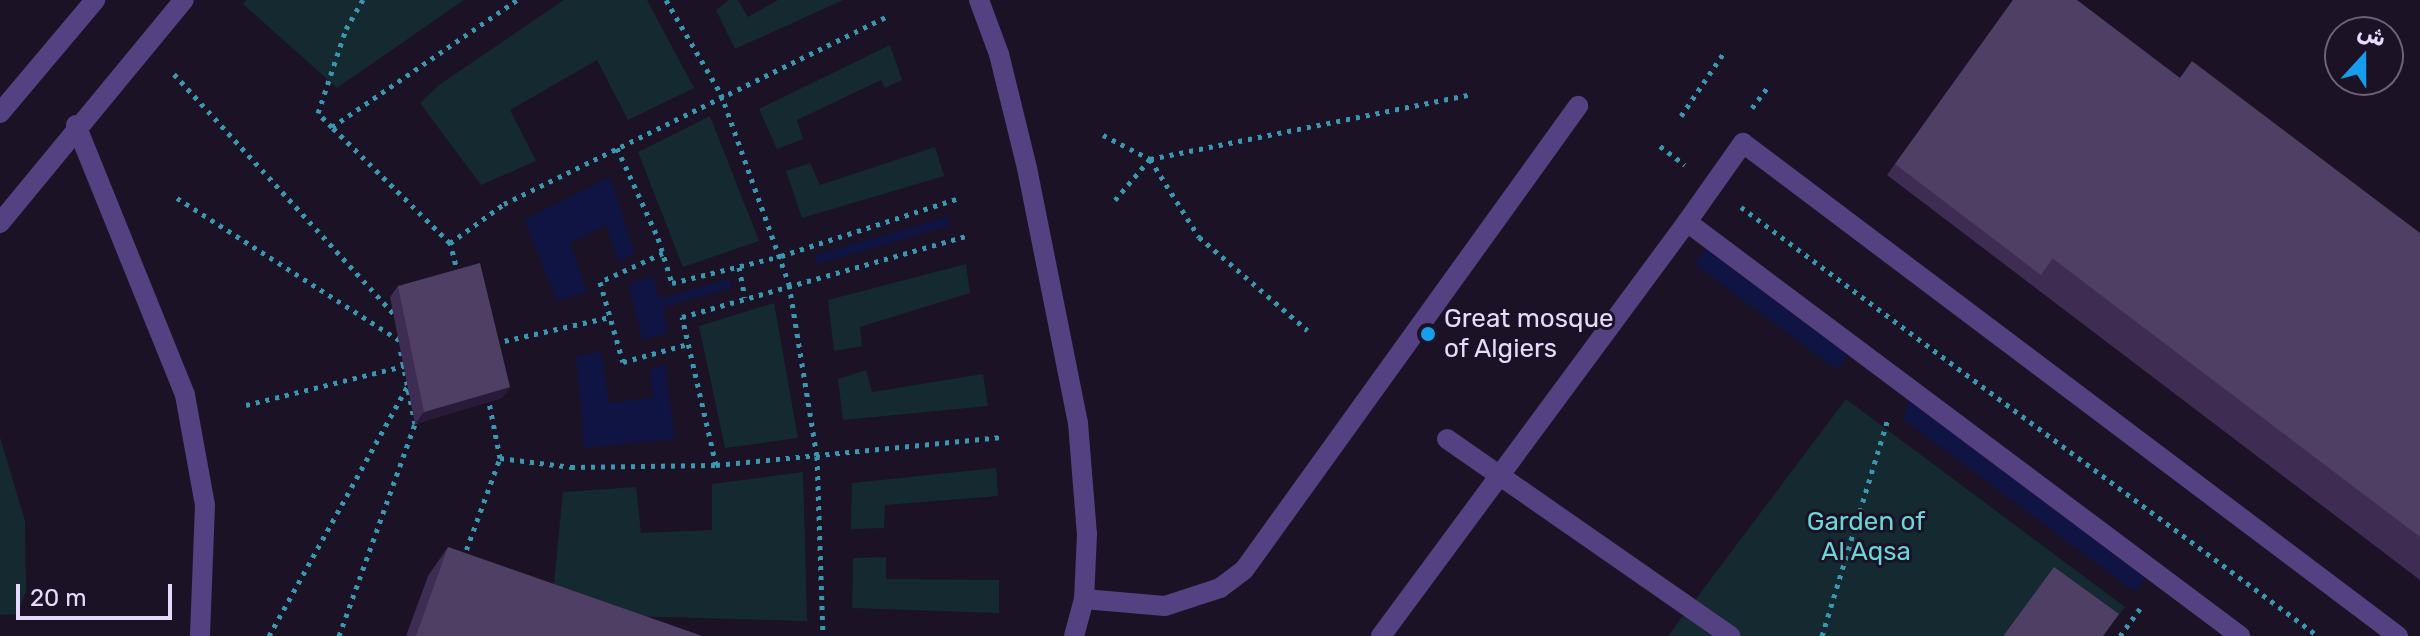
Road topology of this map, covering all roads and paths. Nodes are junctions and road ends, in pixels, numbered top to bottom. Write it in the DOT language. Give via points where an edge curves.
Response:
graph roads {
  1 [pos="95,0"];
  2 [pos="184,0"];
  3 [pos="363,0"];
  4 [pos="517,0"];
  5 [pos="666,0"];
  6 [pos="979,0"];
  7 [pos="888,16"];
  8 [pos="1723,54"];
  9 [pos="174,74"];
  10 [pos="1768,87"];
  11 [pos="721,94"];
  12 [pos="1473,94"];
  13 [pos="1578,106"];
  14 [pos="0,113"];
  15 [pos="1681,116"];
  16 [pos="1745,119"];
  17 [pos="76,125"];
  18 [pos="332,127"];
  19 [pos="1103,135"];
  20 [pos="1660,146"];
  21 [pos="617,148"];
  22 [pos="1150,159"];
  23 [pos="1713,186"];
  24 [pos="177,198"];
  25 [pos="959,198"];
  26 [pos="1115,200"];
  27 [pos="1687,222"];
  28 [pos="0,223"];
  29 [pos="967,236"];
  30 [pos="450,243"];
  31 [pos="663,253"];
  32 [pos="781,256"];
  33 [pos="739,267"];
  34 [pos="789,284"];
  35 [pos="462,288"];
  36 [pos="745,297"];
  37 [pos="610,317"];
  38 [pos="1307,330"];
  39 [pos="399,340"];
  40 [pos="492,344"];
  41 [pos="688,344"];
  42 [pos="416,363"];
  43 [pos="403,366"];
  44 [pos="1899,381"];
  45 [pos="407,386"];
  46 [pos="486,389"];
  47 [pos="246,405"];
  48 [pos="1002,437"];
  49 [pos="1447,439"];
  50 [pos="817,456"];
  51 [pos="500,458"];
  52 [pos="716,465"];
  53 [pos="1500,476"];
  54 [pos="460,567"];
  55 [pos="1084,599"];
  56 [pos="200,636"];
  57 [pos="269,636"];
  58 [pos="339,636"];
  59 [pos="823,636"];
  60 [pos="1074,636"];
  61 [pos="1381,636"];
  62 [pos="1730,636"];
  63 [pos="1822,636"];
  64 [pos="2240,636"];
  65 [pos="2318,636"];
  66 [pos="2398,636"];
  1 -- 14 [label="street"];
  2 -- 17 [label="street"];
  3 -- 18 [label="path" via="346,29 318,113"];
  4 -- 18 [label="path"];
  5 -- 11 [label="path"];
  6 -- 55 [label="street" via="999,54 1027,168 1075,408 1087,534"];
  7 -- 11 [label="path"];
  8 -- 15 [label="path"];
  9 -- 39 [label="path" via="393,312"];
  10 -- 16 [label="path"];
  11 -- 21 [label="path"];
  11 -- 32 [label="path"];
  12 -- 22 [label="path"];
  13 -- 55 [label="street" via="1244,570 1220,588 1165,606"];
  17 -- 28 [label="street"];
  17 -- 56 [label="street" via="185,395 205,505"];
  18 -- 30 [label="path"];
  19 -- 22 [label="path"];
  20 -- 23 [label="path"];
  21 -- 30 [label="path" via="504,204"];
  21 -- 31 [label="path"];
  22 -- 26 [label="path"];
  22 -- 38 [label="path" via="1199,237"];
  23 -- 27 [label="street"];
  23 -- 65 [label="path"];
  23 -- 66 [label="street" via="1743,143"];
  24 -- 39 [label="path"];
  25 -- 32 [label="path"];
  27 -- 44 [label="street"];
  27 -- 53 [label="street"];
  29 -- 34 [label="path"];
  30 -- 35 [label="path"];
  31 -- 33 [label="path" via="672,283"];
  31 -- 37 [label="path" via="600,282"];
  32 -- 33 [label="path"];
  32 -- 34 [label="path"];
  33 -- 36 [label="path"];
  34 -- 36 [label="path"];
  34 -- 50 [label="path"];
  36 -- 41 [label="path" via="682,317"];
  37 -- 40 [label="path"];
  37 -- 41 [label="path" via="623,362"];
  39 -- 43 [label="path"];
  41 -- 52 [label="path"];
  42 -- 43 [label="path"];
  43 -- 45 [label="path"];
  43 -- 47 [label="path"];
  44 -- 63 [label="path"];
  44 -- 64 [label="street"];
  45 -- 57 [label="path"];
  45 -- 58 [label="path" via="415,424"];
  46 -- 51 [label="path"];
  48 -- 50 [label="path"];
  49 -- 53 [label="street"];
  50 -- 52 [label="path"];
  50 -- 59 [label="path"];
  51 -- 52 [label="path" via="571,467"];
  51 -- 54 [label="path"];
  53 -- 61 [label="street"];
  53 -- 62 [label="street"];
  55 -- 60 [label="street"];
}
